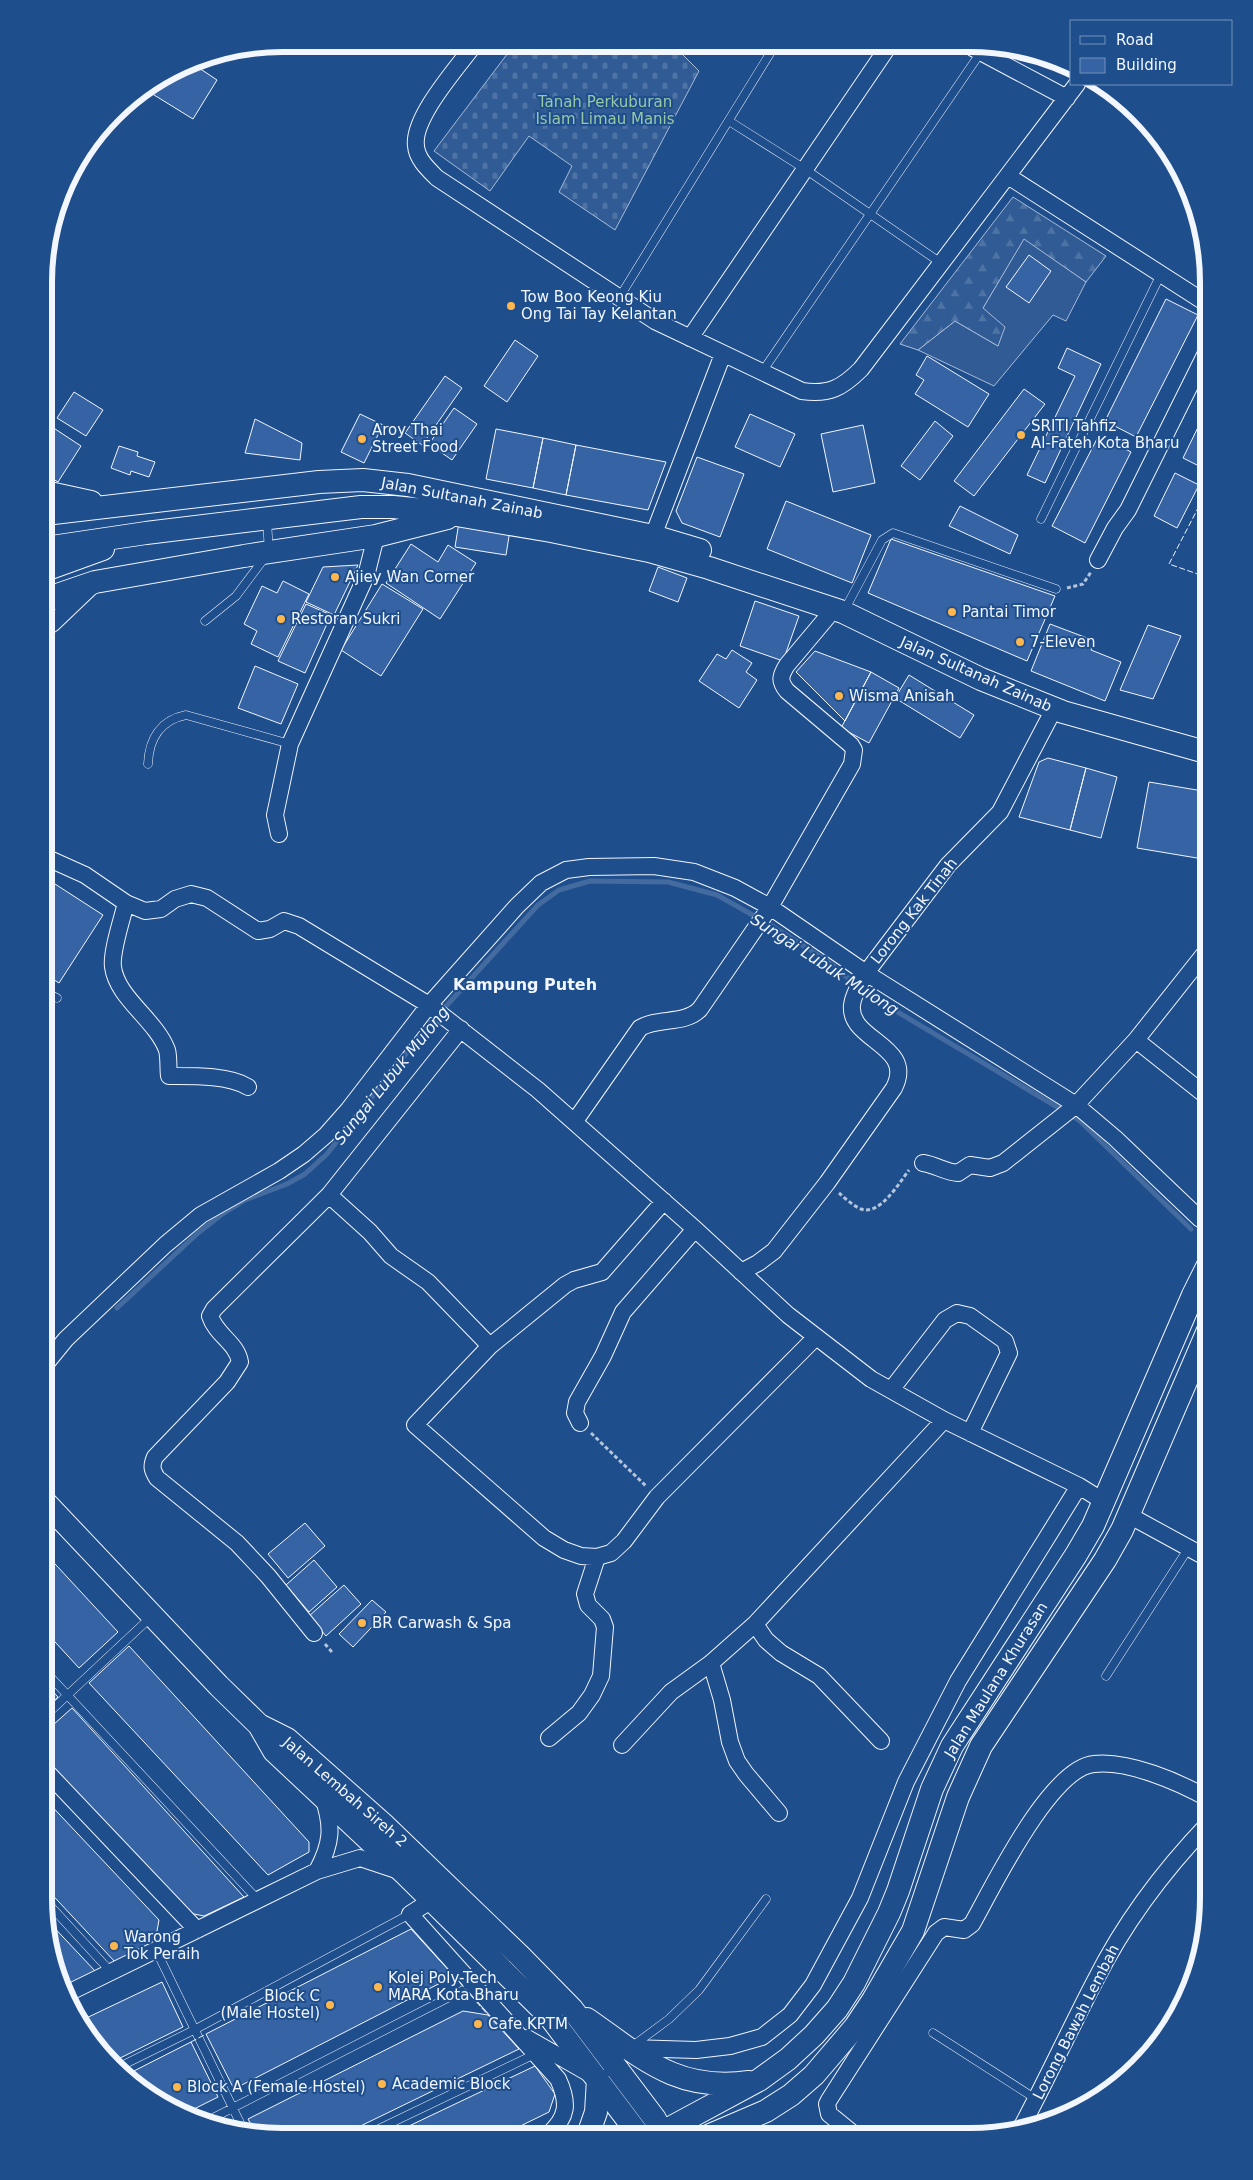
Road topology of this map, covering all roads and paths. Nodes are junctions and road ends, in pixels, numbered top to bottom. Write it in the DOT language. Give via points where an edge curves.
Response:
graph roads {
  1 [pos="469,52"];
  2 [pos="771,52"];
  3 [pos="885,52"];
  4 [pos="975,52"];
  5 [pos="982,53"];
  6 [pos="1076,85"];
  7 [pos="1067,98"];
  8 [pos="729,121"];
  9 [pos="805,169"];
  10 [pos="1008,176"];
  11 [pos="870,214"];
  12 [pos="942,263"];
  13 [pos="1161,274"];
  14 [pos="619,298"];
  15 [pos="1200,299"];
  16 [pos="690,338"];
  17 [pos="723,354"];
  18 [pos="1200,365"];
  19 [pos="762,372"];
  20 [pos="52,493"];
  21 [pos="112,506"];
  22 [pos="52,513"];
  23 [pos="458,515"];
  24 [pos="267,517"];
  25 [pos="1042,519"];
  26 [pos="146,533"];
  27 [pos="376,536"];
  28 [pos="652,536"];
  29 [pos="52,547"];
  30 [pos="269,552"];
  31 [pos="1098,560"];
  32 [pos="52,567"];
  33 [pos="95,582"];
  34 [pos="1056,589"];
  35 [pos="52,599"];
  36 [pos="52,605"];
  37 [pos="838,611"];
  38 [pos="205,621"];
  39 [pos="52,624"];
  40 [pos="52,627"];
  41 [pos="1054,709"];
  42 [pos="290,744"];
  43 [pos="1200,749"];
  44 [pos="148,764"];
  45 [pos="279,834"];
  46 [pos="52,860"];
  47 [pos="126,903"];
  48 [pos="770,907"];
  49 [pos="1200,959"];
  50 [pos="866,972"];
  51 [pos="52,996"];
  52 [pos="57,998"];
  53 [pos="432,1006"];
  54 [pos="461,1029"];
  55 [pos="1136,1040"];
  56 [pos="248,1087"];
  57 [pos="1200,1091"];
  58 [pos="1076,1105"];
  59 [pos="575,1121"];
  60 [pos="923,1163"];
  61 [pos="827,1183"];
  62 [pos="329,1195"];
  63 [pos="664,1201"];
  64 [pos="1200,1219"];
  65 [pos="695,1229"];
  66 [pos="741,1272"];
  67 [pos="1200,1281"];
  68 [pos="816,1337"];
  69 [pos="490,1346"];
  70 [pos="1200,1349"];
  71 [pos="52,1357"];
  72 [pos="891,1390"];
  73 [pos="944,1420"];
  74 [pos="580,1423"];
  75 [pos="970,1433"];
  76 [pos="1078,1486"];
  77 [pos="1096,1496"];
  78 [pos="657,1497"];
  79 [pos="52,1509"];
  80 [pos="1134,1518"];
  81 [pos="1188,1549"];
  82 [pos="1200,1555"];
  83 [pos="597,1557"];
  84 [pos="152,1615"];
  85 [pos="755,1624"];
  86 [pos="314,1633"];
  87 [pos="712,1663"];
  88 [pos="1106,1676"];
  89 [pos="52,1678"];
  90 [pos="68,1695"];
  91 [pos="52,1710"];
  92 [pos="260,1725"];
  93 [pos="549,1738"];
  94 [pos="881,1741"];
  95 [pos="622,1745"];
  96 [pos="52,1777"];
  97 [pos="322,1794"];
  98 [pos="1200,1795"];
  99 [pos="779,1813"];
  100 [pos="1200,1833"];
  101 [pos="317,1871"];
  102 [pos="404,1873"];
  103 [pos="766,1899"];
  104 [pos="258,1900"];
  105 [pos="432,1900"];
  106 [pos="53,1908"];
  107 [pos="410,1914"];
  108 [pos="197,1930"];
  109 [pos="156,1950"];
  110 [pos="111,1972"];
  111 [pos="475,1984"];
  112 [pos="72,1991"];
  113 [pos="572,2009"];
  114 [pos="194,2030"];
  115 [pos="516,2031"];
  116 [pos="933,2033"];
  117 [pos="630,2048"];
  118 [pos="536,2054"];
  119 [pos="124,2064"];
  120 [pos="598,2079"];
  121 [pos="759,2080"];
  122 [pos="1036,2099"];
  123 [pos="233,2108"];
  124 [pos="766,2111"];
  125 [pos="215,2117"];
  126 [pos="1025,2121"];
  127 [pos="241,2124"];
  128 [pos="379,2128"];
  129 [pos="556,2128"];
  130 [pos="590,2128"];
  131 [pos="635,2128"];
  132 [pos="658,2128"];
  133 [pos="673,2128"];
  134 [pos="728,2128"];
  135 [pos="751,2128"];
  136 [pos="846,2128"];
  1 -- 14 [label="street" via="425,112 417,129 416,148 424,166 437,178"];
  2 -- 8 [label="lane"];
  3 -- 9 [label="street"];
  4 -- 11 [label="lane"];
  5 -- 7 [label="street"];
  6 -- 7 [label="street"];
  7 -- 10 [label="street"];
  8 -- 9 [label="lane"];
  8 -- 14 [label="lane"];
  9 -- 11 [label="lane"];
  9 -- 16 [label="street"];
  10 -- 12 [label="street"];
  10 -- 13 [label="street"];
  11 -- 12 [label="lane"];
  11 -- 19 [label="lane"];
  12 -- 19 [label="street" via="861,369 835,390 819,394 802,391"];
  13 -- 15 [label="street"];
  13 -- 25 [label="lane"];
  14 -- 16 [label="street"];
  16 -- 17 [label="street"];
  17 -- 19 [label="street"];
  17 -- 28 [label="street"];
  18 -- 31 [label="street" via="1128,510 1114,528"];
  20 -- 21 [label="street"];
  21 -- 22 [label="street, Jalan Sultanah Zainab"];
  21 -- 28 [label="street, Jalan Sultanah Zainab" via="319,482 363,480 408,485"];
  23 -- 24 [label="street, Jalan Sultanah Zainab" via="385,507"];
  23 -- 27 [label="street"];
  23 -- 37 [label="street, Jalan Sultanah Zainab" via="649,551"];
  24 -- 26 [label="street, Jalan Sultanah Zainab"];
  24 -- 30 [label="lane"];
  26 -- 29 [label="street, Jalan Sultanah Zainab"];
  26 -- 32 [label="street"];
  27 -- 30 [label="street"];
  27 -- 42 [label="street" via="366,576"];
  28 -- 37 [label="street, Jalan Sultanah Zainab" via="719,556 781,580"];
  30 -- 33 [label="street"];
  30 -- 38 [label="lane" via="236,596"];
  31 -- 34 [label="path" via="1083,584"];
  33 -- 35 [label="street"];
  33 -- 40 [label="street"];
  34 -- 37 [label="lane" via="893,533 882,540"];
  36 -- 39 [label="street" via="56,615"];
  37 -- 41 [label="street, Jalan Sultanah Zainab" via="981,679"];
  37 -- 48 [label="street" via="780,675 781,684 787,691 851,745 854,758"];
  41 -- 43 [label="street, Jalan Sultanah Zainab"];
  41 -- 50 [label="street, Lorong Kak Tinah" via="1000,812 948,865"];
  42 -- 44 [label="lane" via="186,715 162,725 148,751"];
  42 -- 45 [label="street" via="276,814"];
  46 -- 47 [label="street" via="85,875"];
  47 -- 53 [label="street" via="145,911 161,909 175,899 191,894 207,898 258,931 284,921 299,926"];
  47 -- 56 [label="street" via="112,965 115,978 158,1033 167,1051 169,1076 230,1079"];
  48 -- 50 [label="street"];
  48 -- 53 [label="street" via="735,888 694,872 654,866 566,870 541,883 517,906"];
  48 -- 59 [label="street" via="697,1013 640,1028"];
  49 -- 55 [label="street"];
  50 -- 58 [label="street"];
  50 -- 61 [label="street, Lorong Kak Tinah" via="852,1006 854,1018 863,1030 888,1050 899,1069 899,1078"];
  51 -- 52 [label="lane"];
  53 -- 54 [label="street"];
  53 -- 71 [label="street" via="326,1135 279,1171 201,1216 172,1239"];
  54 -- 59 [label="street"];
  54 -- 62 [label="street"];
  55 -- 57 [label="street"];
  55 -- 58 [label="street"];
  58 -- 60 [label="street" via="994,1168 970,1165 952,1173"];
  58 -- 64 [label="street"];
  59 -- 63 [label="street"];
  60 -- 61 [label="path" via="910,1169 886,1200 873,1209 860,1209"];
  61 -- 66 [label="street, Lorong Kak Tinah" via="774,1250"];
  62 -- 69 [label="street" via="391,1256 428,1282"];
  62 -- 86 [label="street" via="214,1309 210,1316 213,1325 238,1353 240,1362 228,1382 155,1457 152,1464 157,1478 237,1543"];
  63 -- 65 [label="street"];
  63 -- 69 [label="street" via="602,1272 565,1285"];
  65 -- 66 [label="street"];
  65 -- 74 [label="street" via="623,1312 577,1402 575,1413"];
  66 -- 68 [label="street"];
  67 -- 121 [label="street, Jalan Maulana Khurasan" via="1093,1526 952,1746 932,1789 898,1891 854,1983 814,2035"];
  68 -- 72 [label="street" via="871,1379"];
  68 -- 78 [label="street"];
  69 -- 83 [label="street" via="415,1425 544,1538 564,1550"];
  70 -- 124 [label="street, Jalan Maulana Khurasan" via="1122,1530 981,1746 958,1797 921,1909 903,1949 873,2000 834,2054 792,2095"];
  72 -- 73 [label="street"];
  72 -- 75 [label="street" via="945,1320 956,1313 970,1316 1006,1341 1009,1353"];
  73 -- 75 [label="street"];
  73 -- 85 [label="street"];
  74 -- 78 [label="path"];
  75 -- 76 [label="street"];
  76 -- 77 [label="street"];
  76 -- 117 [label="street" via="958,1681 906,1782 860,1898 835,1948 813,1986 790,2015 762,2037 730,2046 696,2050"];
  78 -- 83 [label="street" via="624,1541 611,1554"];
  79 -- 84 [label="street, Jalan Lembah Sireh 2"];
  80 -- 81 [label="street"];
  81 -- 82 [label="street"];
  81 -- 88 [label="lane"];
  83 -- 93 [label="street" via="585,1594 588,1605 602,1619 605,1627 601,1676 579,1713"];
  84 -- 90 [label="lane"];
  84 -- 92 [label="street, Jalan Lembah Sireh 2"];
  85 -- 87 [label="street"];
  85 -- 94 [label="street" via="781,1653 820,1676"];
  87 -- 95 [label="street" via="671,1692"];
  87 -- 99 [label="street" via="737,1760"];
  89 -- 90 [label="lane"];
  90 -- 91 [label="lane"];
  90 -- 104 [label="lane"];
  92 -- 97 [label="street" via="274,1751"];
  92 -- 113 [label="street, Jalan Lembah Sireh 2" via="287,1739 416,1854"];
  96 -- 108 [label="street"];
  97 -- 101 [label="street" via="331,1826 326,1854"];
  97 -- 102 [label="street"];
  98 -- 136 [label="street" via="1166,1779 1118,1764 1092,1764 1075,1771 1058,1787 1041,1806 1017,1844 972,1924 964,1930 944,1927 936,1933 829,2100 829,2114"];
  100 -- 122 [label="street, Lorong Bawah Lembah" via="1159,1880 1126,1927 1095,1979"];
  101 -- 102 [label="street" via="360,1858"];
  101 -- 104 [label="street"];
  102 -- 105 [label="street"];
  103 -- 117 [label="lane" via="699,1990 670,2019"];
  104 -- 108 [label="street"];
  105 -- 107 [label="street"];
  105 -- 120 [label="street" via="550,2017"];
  106 -- 110 [label="lane"];
  107 -- 111 [label="street"];
  107 -- 114 [label="lane"];
  108 -- 109 [label="street"];
  109 -- 110 [label="street"];
  109 -- 114 [label="lane"];
  110 -- 112 [label="street"];
  111 -- 115 [label="street"];
  111 -- 123 [label="lane"];
  113 -- 117 [label="street"];
  113 -- 132 [label="street" via="655,2118"];
  114 -- 119 [label="lane"];
  114 -- 123 [label="lane"];
  115 -- 118 [label="street"];
  115 -- 120 [label="street"];
  116 -- 122 [label="lane"];
  117 -- 121 [label="street" via="658,2068 682,2079 710,2084"];
  118 -- 128 [label="lane"];
  118 -- 129 [label="street" via="558,2079 565,2094 566,2109"];
  120 -- 130 [label="street" via="596,2112"];
  120 -- 131 [label="street"];
  121 -- 133 [label="street, Jalan Maulana Khurasan"];
  122 -- 126 [label="street, Lorong Bawah Lembah"];
  123 -- 125 [label="lane"];
  123 -- 127 [label="lane"];
  124 -- 134 [label="street, Jalan Maulana Khurasan"];
  124 -- 135 [label="street"];
}
